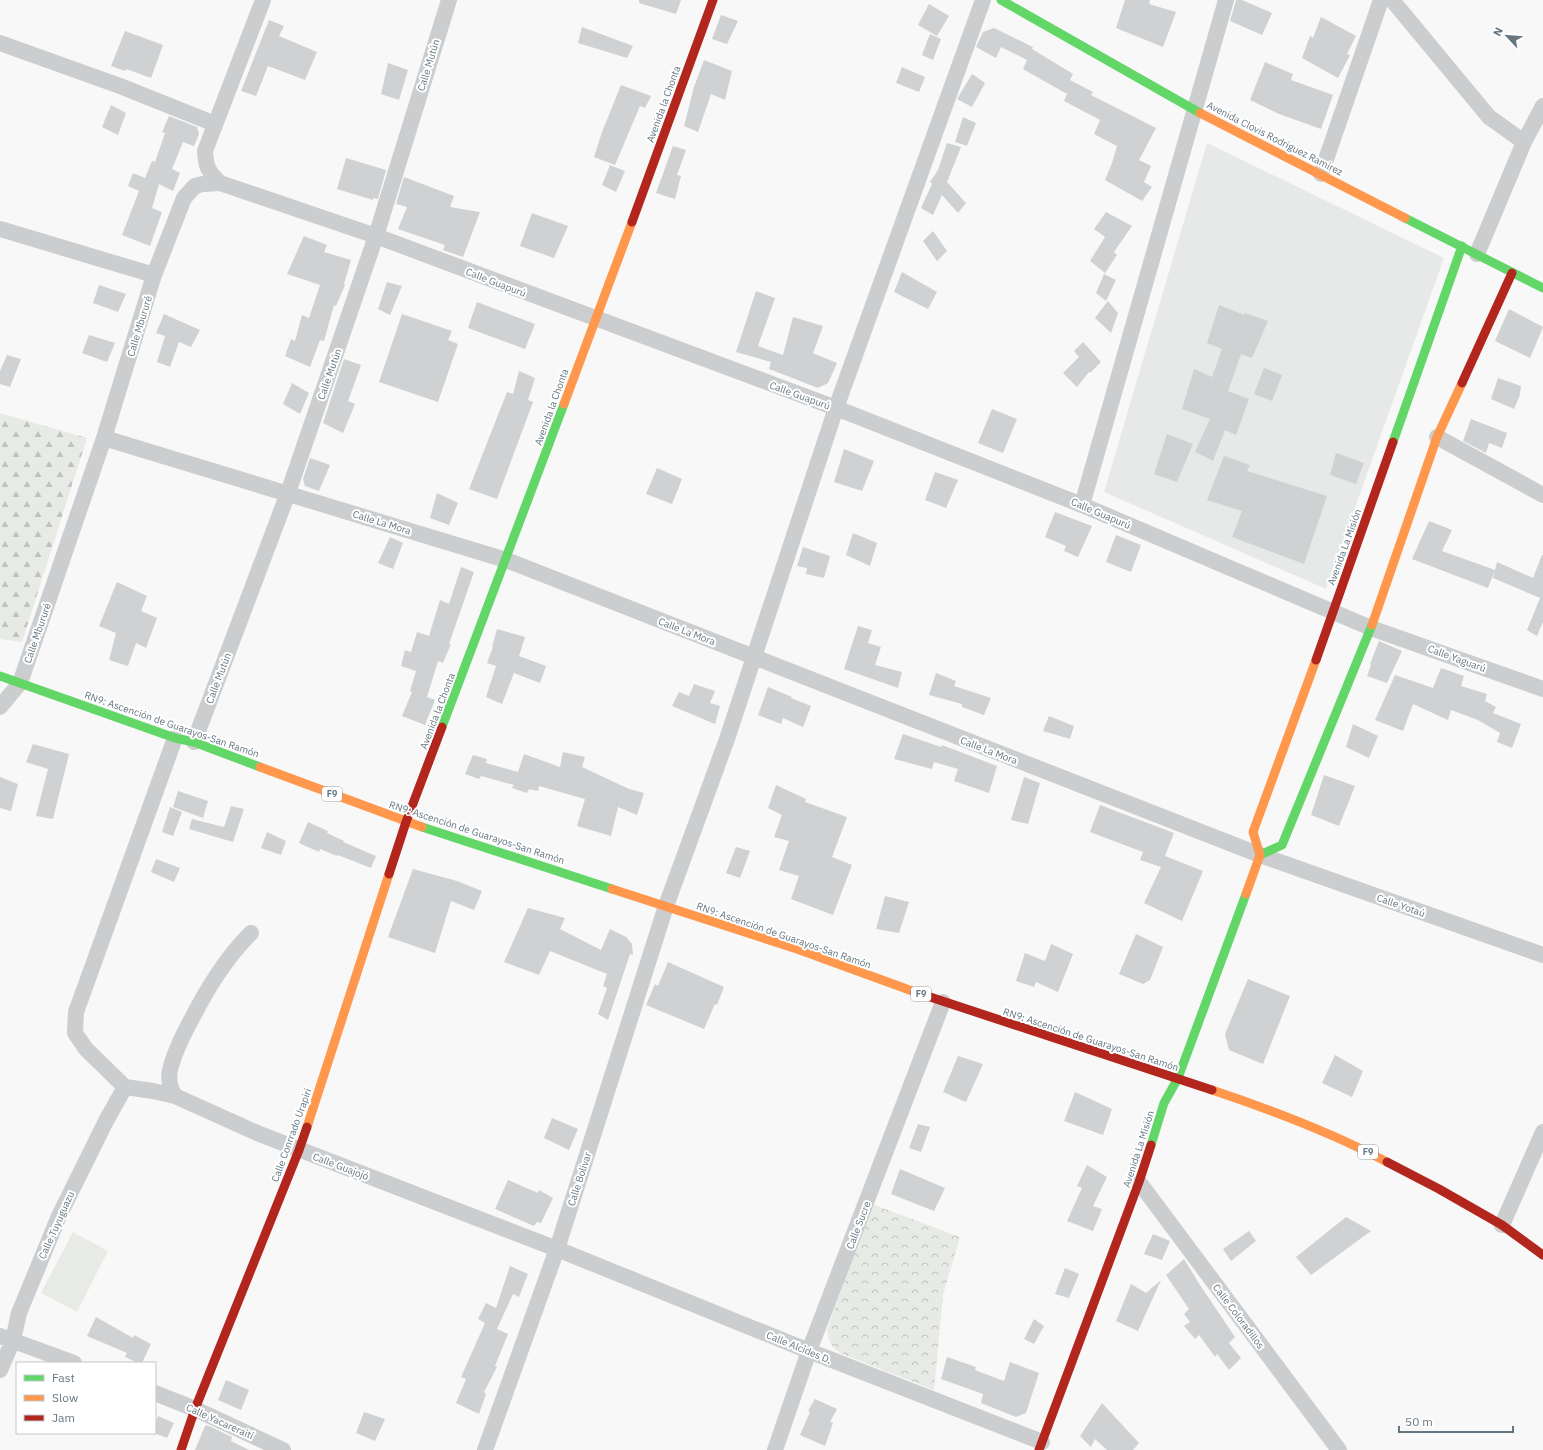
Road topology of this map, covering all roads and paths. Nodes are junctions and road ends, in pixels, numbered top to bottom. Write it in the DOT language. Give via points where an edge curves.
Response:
graph roads {
  1 [pos="263,0"];
  2 [pos="449,0"];
  3 [pos="713,0"];
  4 [pos="983,0"];
  5 [pos="1001,0"];
  6 [pos="1226,0"];
  7 [pos="1381,0"];
  8 [pos="1392,0"];
  9 [pos="0,43"];
  10 [pos="1543,106"];
  11 [pos="1194,110"];
  12 [pos="215,124"];
  13 [pos="1524,142"];
  14 [pos="205,151"];
  15 [pos="1321,174"];
  16 [pos="220,183"];
  17 [pos="184,198"];
  18 [pos="0,229"];
  19 [pos="376,236"];
  20 [pos="1462,246"];
  21 [pos="1477,254"];
  22 [pos="1512,273"];
  23 [pos="154,275"];
  24 [pos="1543,288"];
  25 [pos="596,319"];
  26 [pos="836,408"];
  27 [pos="1437,437"];
  28 [pos="104,438"];
  29 [pos="288,493"];
  30 [pos="1543,495"];
  31 [pos="1082,505"];
  32 [pos="506,560"];
  33 [pos="1333,612"];
  34 [pos="1371,628"];
  35 [pos="754,658"];
  36 [pos="0,676"];
  37 [pos="20,683"];
  38 [pos="1543,689"];
  39 [pos="0,707"];
  40 [pos="175,738"];
  41 [pos="194,742"];
  42 [pos="406,822"];
  43 [pos="1260,855"];
  44 [pos="666,906"];
  45 [pos="252,934"];
  46 [pos="1543,955"];
  47 [pos="943,1002"];
  48 [pos="1178,1078"];
  49 [pos="125,1087"];
  50 [pos="175,1096"];
  51 [pos="1543,1132"];
  52 [pos="299,1150"];
  53 [pos="1139,1182"];
  54 [pos="1502,1225"];
  55 [pos="556,1249"];
  56 [pos="1543,1255"];
  57 [pos="6,1338"];
  58 [pos="809,1351"];
  59 [pos="71,1362"];
  60 [pos="0,1370"];
  61 [pos="156,1394"];
  62 [pos="195,1409"];
  63 [pos="1040,1446"];
  64 [pos="181,1450"];
  65 [pos="284,1450"];
  66 [pos="485,1450"];
  67 [pos="776,1450"];
  68 [pos="1339,1450"];
  1 -- 12 [label="street"];
  2 -- 19 [label="street, Calle Mutún"];
  3 -- 25 [label="main road, Avenida la Chonta"];
  4 -- 26 [label="street, Calle Bolivar"];
  5 -- 11 [label="main road, Avenida Clovis Rodriguez Ramirez"];
  6 -- 11 [label="street"];
  7 -- 15 [label="street"];
  8 -- 13 [label="street" via="1489,117"];
  9 -- 12 [label="street" via="120,86"];
  10 -- 13 [label="street"];
  11 -- 15 [label="main road, Avenida Clovis Rodriguez Ramirez"];
  11 -- 31 [label="street"];
  12 -- 14 [label="street"];
  13 -- 21 [label="street"];
  14 -- 16 [label="street" via="206,164"];
  14 -- 17 [label="street"];
  15 -- 20 [label="main road, Avenida Clovis Rodriguez Ramirez"];
  16 -- 17 [label="street, Calle Mbururé" via="194,186"];
  16 -- 19 [label="street, Calle Guapurú"];
  17 -- 23 [label="street, Calle Mbururé"];
  18 -- 23 [label="street"];
  19 -- 25 [label="street, Calle Guapurú"];
  19 -- 29 [label="street, Calle Mutún"];
  20 -- 21 [label="main road, Avenida Clovis Rodriguez Ramirez"];
  20 -- 33 [label="main road, Avenida La Misión"];
  21 -- 22 [label="main road, Avenida Clovis Rodriguez Ramirez"];
  22 -- 24 [label="main road, Avenida Clovis Rodriguez Ramirez"];
  22 -- 27 [label="main road"];
  23 -- 28 [label="street, Calle Mbururé"];
  25 -- 26 [label="street, Calle Guapurú"];
  25 -- 32 [label="main road, Avenida la Chonta"];
  26 -- 31 [label="street, Calle Guapurú"];
  26 -- 35 [label="street, Calle Bolivar"];
  27 -- 30 [label="street"];
  27 -- 34 [label="main road"];
  28 -- 29 [label="street, Calle La Mora"];
  28 -- 37 [label="street, Calle Mbururé"];
  29 -- 32 [label="street, Calle La Mora"];
  29 -- 41 [label="street, Calle Mutún"];
  31 -- 33 [label="street, Calle Guapurú"];
  32 -- 35 [label="street, Calle La Mora"];
  32 -- 42 [label="main road, Avenida la Chonta"];
  33 -- 34 [label="street, Calle Guapurú"];
  33 -- 43 [label="main road, Avenida La Misión" via="1252,832"];
  34 -- 38 [label="street, Calle Yaguarú"];
  34 -- 43 [label="main road" via="1282,845"];
  35 -- 43 [label="street, Calle La Mora"];
  35 -- 44 [label="street, Calle Bolivar"];
  36 -- 37 [label="main road, RN9: Ascención de Guarayos-San Ramón / F9"];
  37 -- 39 [label="street"];
  37 -- 40 [label="main road, RN9: Ascención de Guarayos-San Ramón / F9"];
  40 -- 41 [label="main road, RN9: Ascención de Guarayos-San Ramón / F9"];
  40 -- 49 [label="street" via="76,1012 75,1033 86,1049"];
  41 -- 42 [label="main road, RN9: Ascención de Guarayos-San Ramón / F9"];
  42 -- 44 [label="main road, RN9: Ascención de Guarayos-San Ramón / F9"];
  42 -- 52 [label="main road, Calle Conrrado Urapiri"];
  43 -- 46 [label="street, Calle Yotaú"];
  43 -- 48 [label="main road, Avenida La Misión"];
  44 -- 47 [label="main road, RN9: Ascención de Guarayos-San Ramón / F9" via="797,949"];
  44 -- 55 [label="street, Calle Bolivar"];
  45 -- 50 [label="street" via="238,946 221,969 205,993 179,1043 170,1070 169,1087"];
  47 -- 48 [label="main road, RN9: Ascención de Guarayos-San Ramón / F9"];
  47 -- 58 [label="street, Calle Sucre"];
  48 -- 53 [label="main road, Avenida La Misión" via="1164,1103"];
  48 -- 54 [label="main road, RN9: Ascención de Guarayos-San Ramón / F9" via="1267,1108 1355,1145"];
  49 -- 50 [label="street, Calle Guajojó"];
  49 -- 57 [label="street, Calle Tuyuguazu" via="59,1216 20,1313"];
  50 -- 52 [label="street, Calle Guajojó"];
  51 -- 54 [label="street"];
  52 -- 55 [label="street, Calle Guajojó"];
  52 -- 62 [label="main road, Calle Conrrado Urapiri"];
  53 -- 63 [label="main road, Avenida La Misión"];
  53 -- 68 [label="street, Calle Coloradillos"];
  54 -- 56 [label="main road, RN9: Ascención de Guarayos-San Ramón / F9"];
  55 -- 58 [label="street, Calle Alcides D."];
  55 -- 66 [label="street, Calle Bolivar"];
  57 -- 59 [label="street"];
  57 -- 60 [label="street, Calle Tuyuguazu"];
  58 -- 63 [label="street, Calle Alcides D."];
  58 -- 67 [label="street, Calle Sucre"];
  61 -- 62 [label="street, Calle Yacareraití"];
  62 -- 64 [label="main road, Calle Conrrado Urapiri"];
  62 -- 65 [label="street, Calle Yacareraití"];
}
